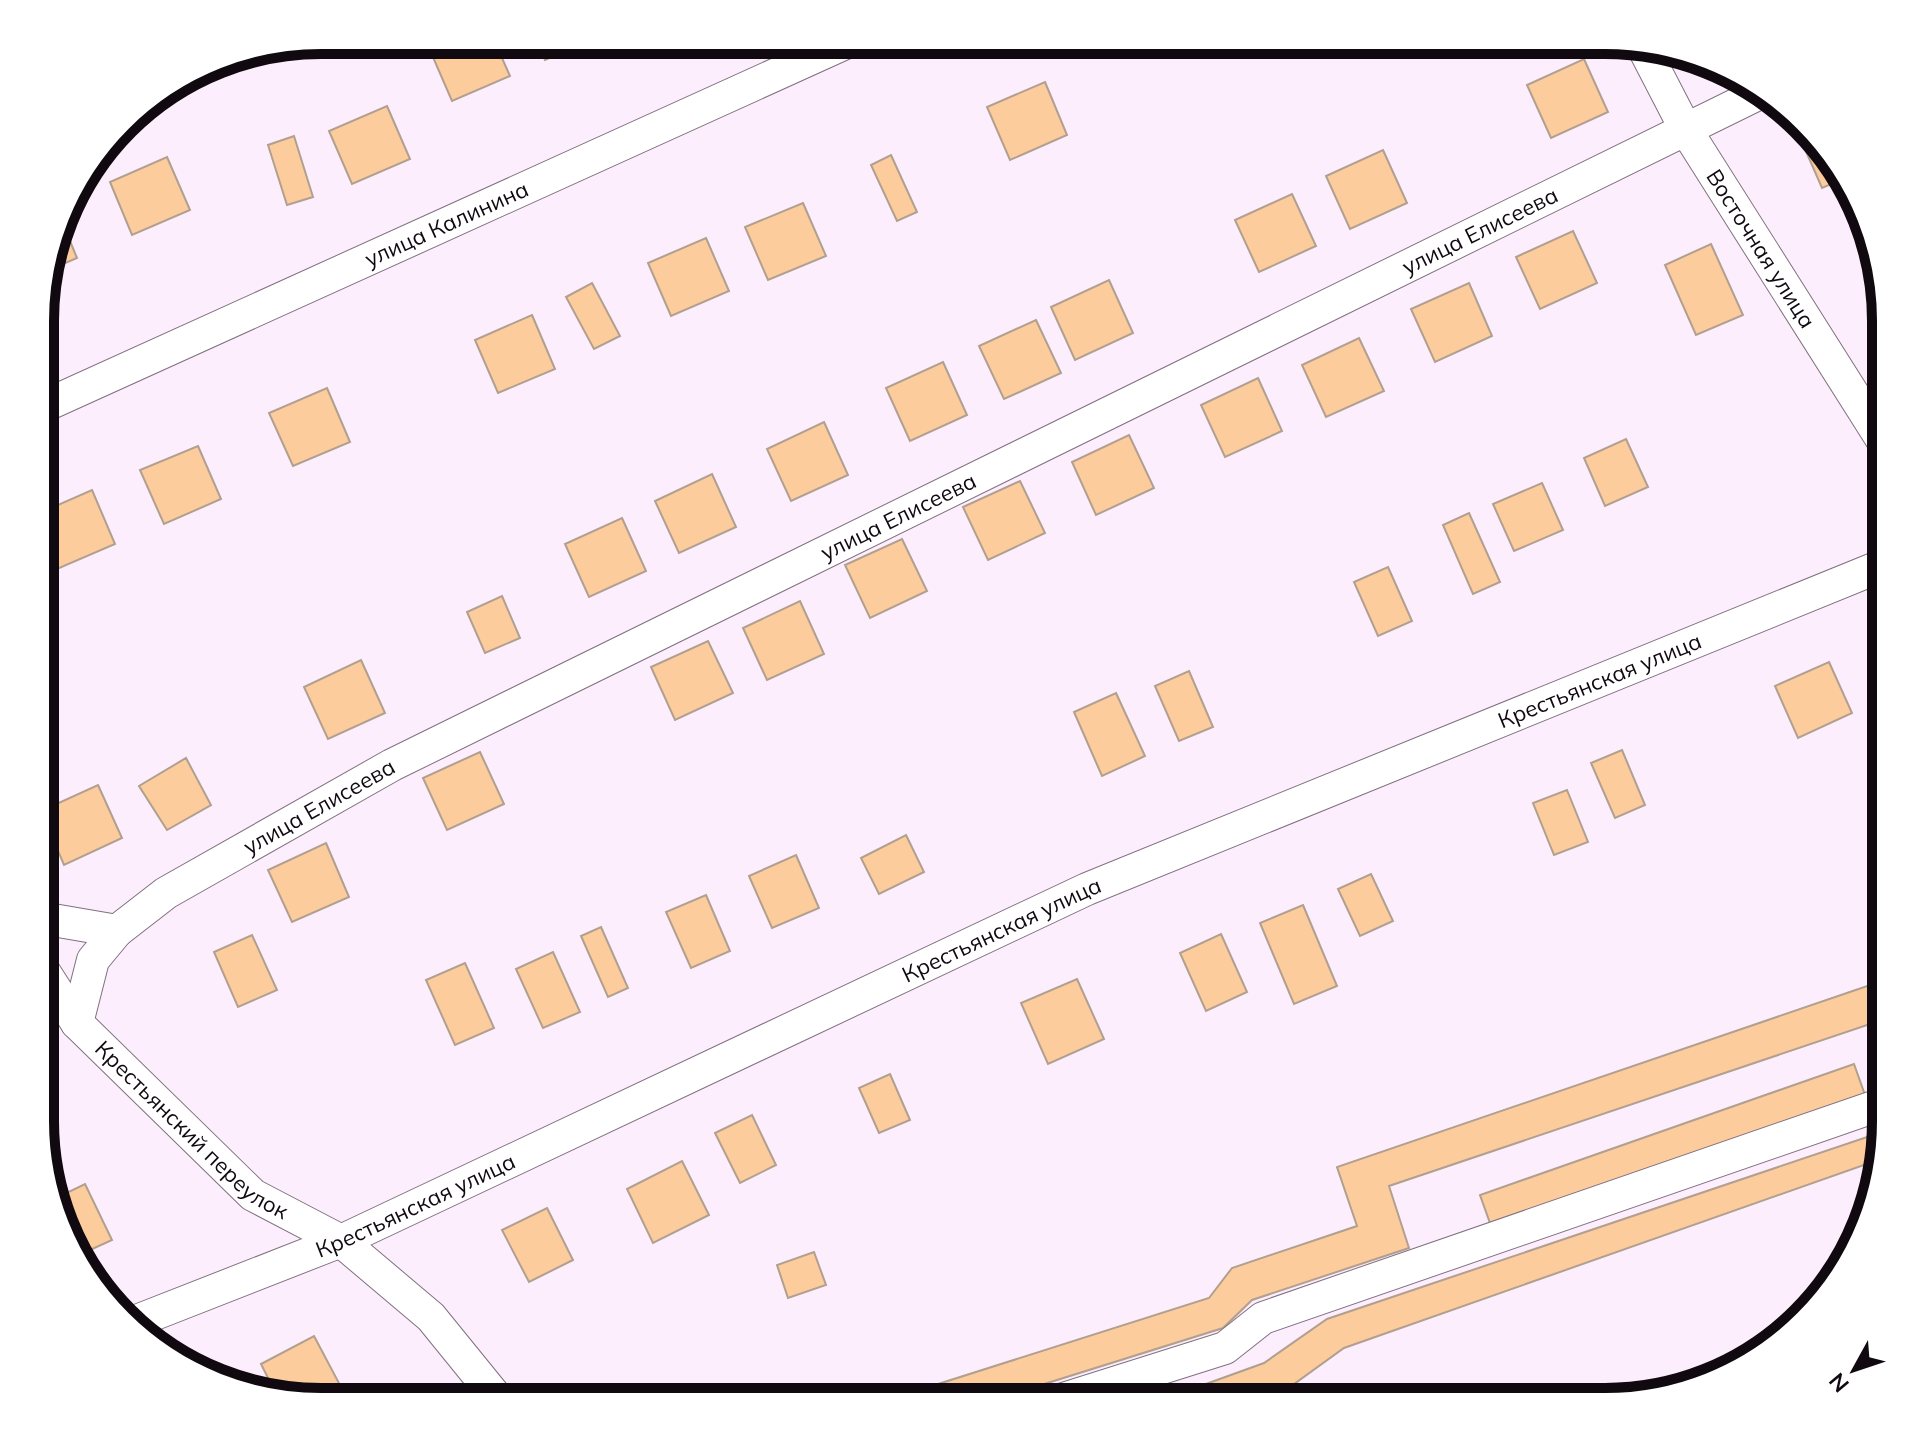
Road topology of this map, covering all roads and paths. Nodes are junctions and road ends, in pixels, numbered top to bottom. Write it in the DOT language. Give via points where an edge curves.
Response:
graph roads {
  1 [pos="819,55"];
  2 [pos="1649,58"];
  3 [pos="1751,98"];
  4 [pos="1686,130"];
  5 [pos="54,402"];
  6 [pos="1872,424"];
  7 [pos="1872,570"];
  8 [pos="55,920"];
  9 [pos="117,931"];
  10 [pos="55,988"];
  11 [pos="77,1023"];
  12 [pos="1871,1108"];
  13 [pos="341,1241"];
  14 [pos="142,1319"];
  15 [pos="488,1387"];
  16 [pos="1100,1388"];
  1 -- 5 [label="street, улица Калинина"];
  2 -- 4 [label="street, Восточная улица"];
  3 -- 4 [label="street, улица Елисеева"];
  4 -- 6 [label="street, Восточная улица"];
  4 -- 9 [label="street, улица Елисеева" via="392,765 166,893"];
  7 -- 13 [label="street, Крестьянская улица" via="1087,889"];
  8 -- 9 [label="street"];
  9 -- 11 [label="street, улица Елисеева" via="93,960"];
  10 -- 11 [label="street, Крестьянский переулок"];
  11 -- 13 [label="street, Крестьянский переулок" via="253,1195"];
  12 -- 16 [label="street" via="1263,1318 1225,1348"];
  13 -- 14 [label="street, Крестьянская улица"];
  13 -- 15 [label="street, Крестьянский переулок" via="431,1317"];
}
